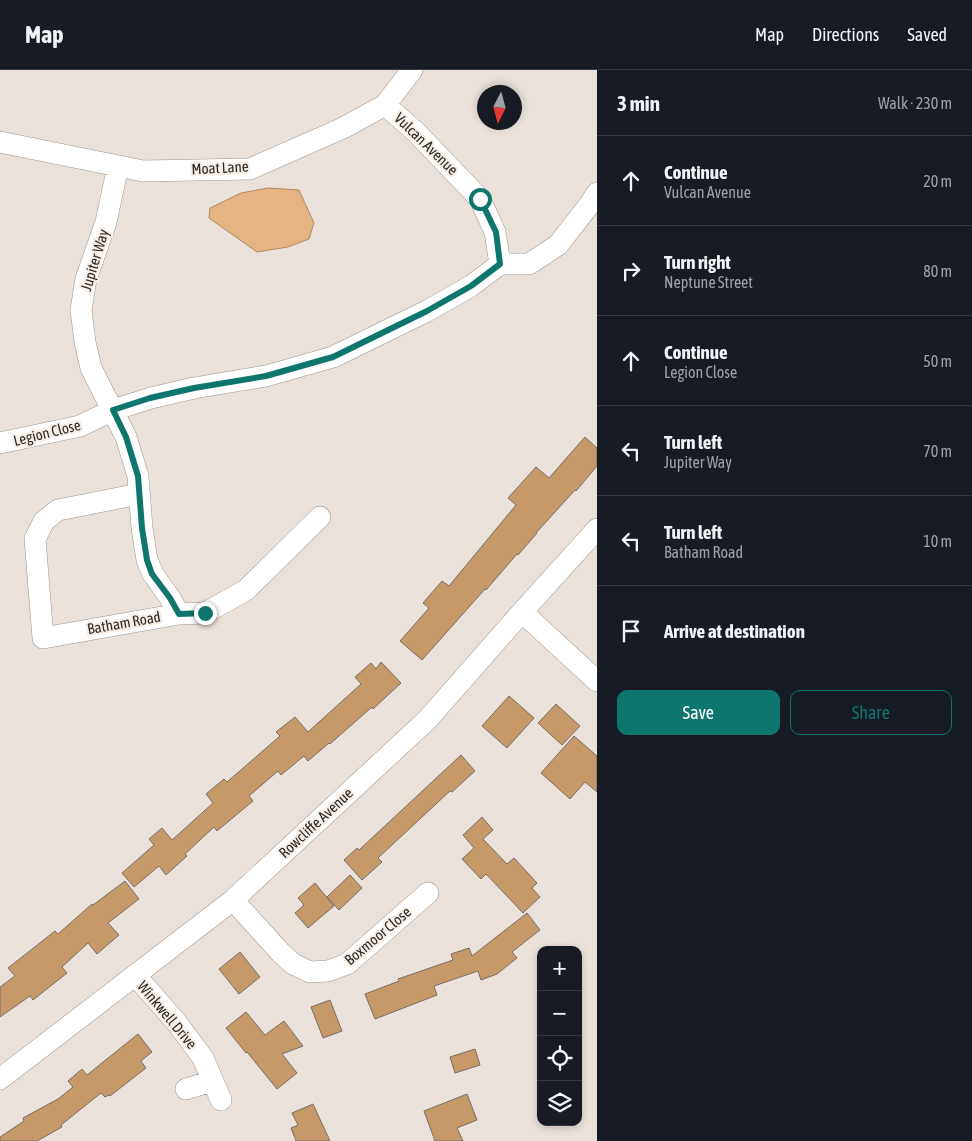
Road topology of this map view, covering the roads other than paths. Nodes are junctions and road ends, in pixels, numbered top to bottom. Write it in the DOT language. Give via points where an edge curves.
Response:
graph roads {
  1 [pos="412,70"];
  2 [pos="385,105"];
  3 [pos="0,142"];
  4 [pos="118,166"];
  5 [pos="597,193"];
  6 [pos="500,264"];
  7 [pos="113,410"];
  8 [pos="0,444"];
  9 [pos="139,494"];
  10 [pos="320,517"];
  11 [pos="597,529"];
  12 [pos="522,612"];
  13 [pos="179,614"];
  14 [pos="597,681"];
  15 [pos="428,894"];
  16 [pos="233,900"];
  17 [pos="135,976"];
  18 [pos="0,1079"];
  19 [pos="212,1081"];
  20 [pos="186,1089"];
  21 [pos="221,1100"];
  1 -- 2 [label="street, Moat Lane"];
  2 -- 4 [label="street, Moat Lane" via="343,128 250,168 143,171"];
  2 -- 6 [label="street, Vulcan Avenue" via="416,132 480,199 496,232"];
  3 -- 4 [label="street, Moat Lane"];
  4 -- 7 [label="street, Jupiter Way" via="106,222 86,279 81,310 91,368"];
  5 -- 6 [label="street" via="558,245 529,264"];
  6 -- 7 [label="street, Legion Close" via="471,286 427,311 333,357 266,376 150,398"];
  7 -- 8 [label="street, Legion Close" via="80,426"];
  7 -- 9 [label="street, Jupiter Way" via="126,437 138,476"];
  9 -- 13 [label="street, Jupiter Way" via="147,560 152,574"];
  9 -- 13 [label="street, Batham Road" via="58,510 44,521 35,539 43,638"];
  10 -- 13 [label="street, Batham Road" via="246,590 205,613"];
  11 -- 12 [label="street, Rowcliffe Avenue"];
  12 -- 14 [label="street"];
  12 -- 16 [label="street, Rowcliffe Avenue" via="427,720"];
  15 -- 16 [label="street, Boxmoor Close" via="347,964 328,971 310,972 281,954"];
  16 -- 17 [label="street, Rowcliffe Avenue"];
  17 -- 18 [label="street, Rowcliffe Avenue"];
  17 -- 19 [label="street, Winkwell Drive" via="203,1058"];
  19 -- 20 [label="street"];
  19 -- 21 [label="street, Winkwell Drive"];
}
